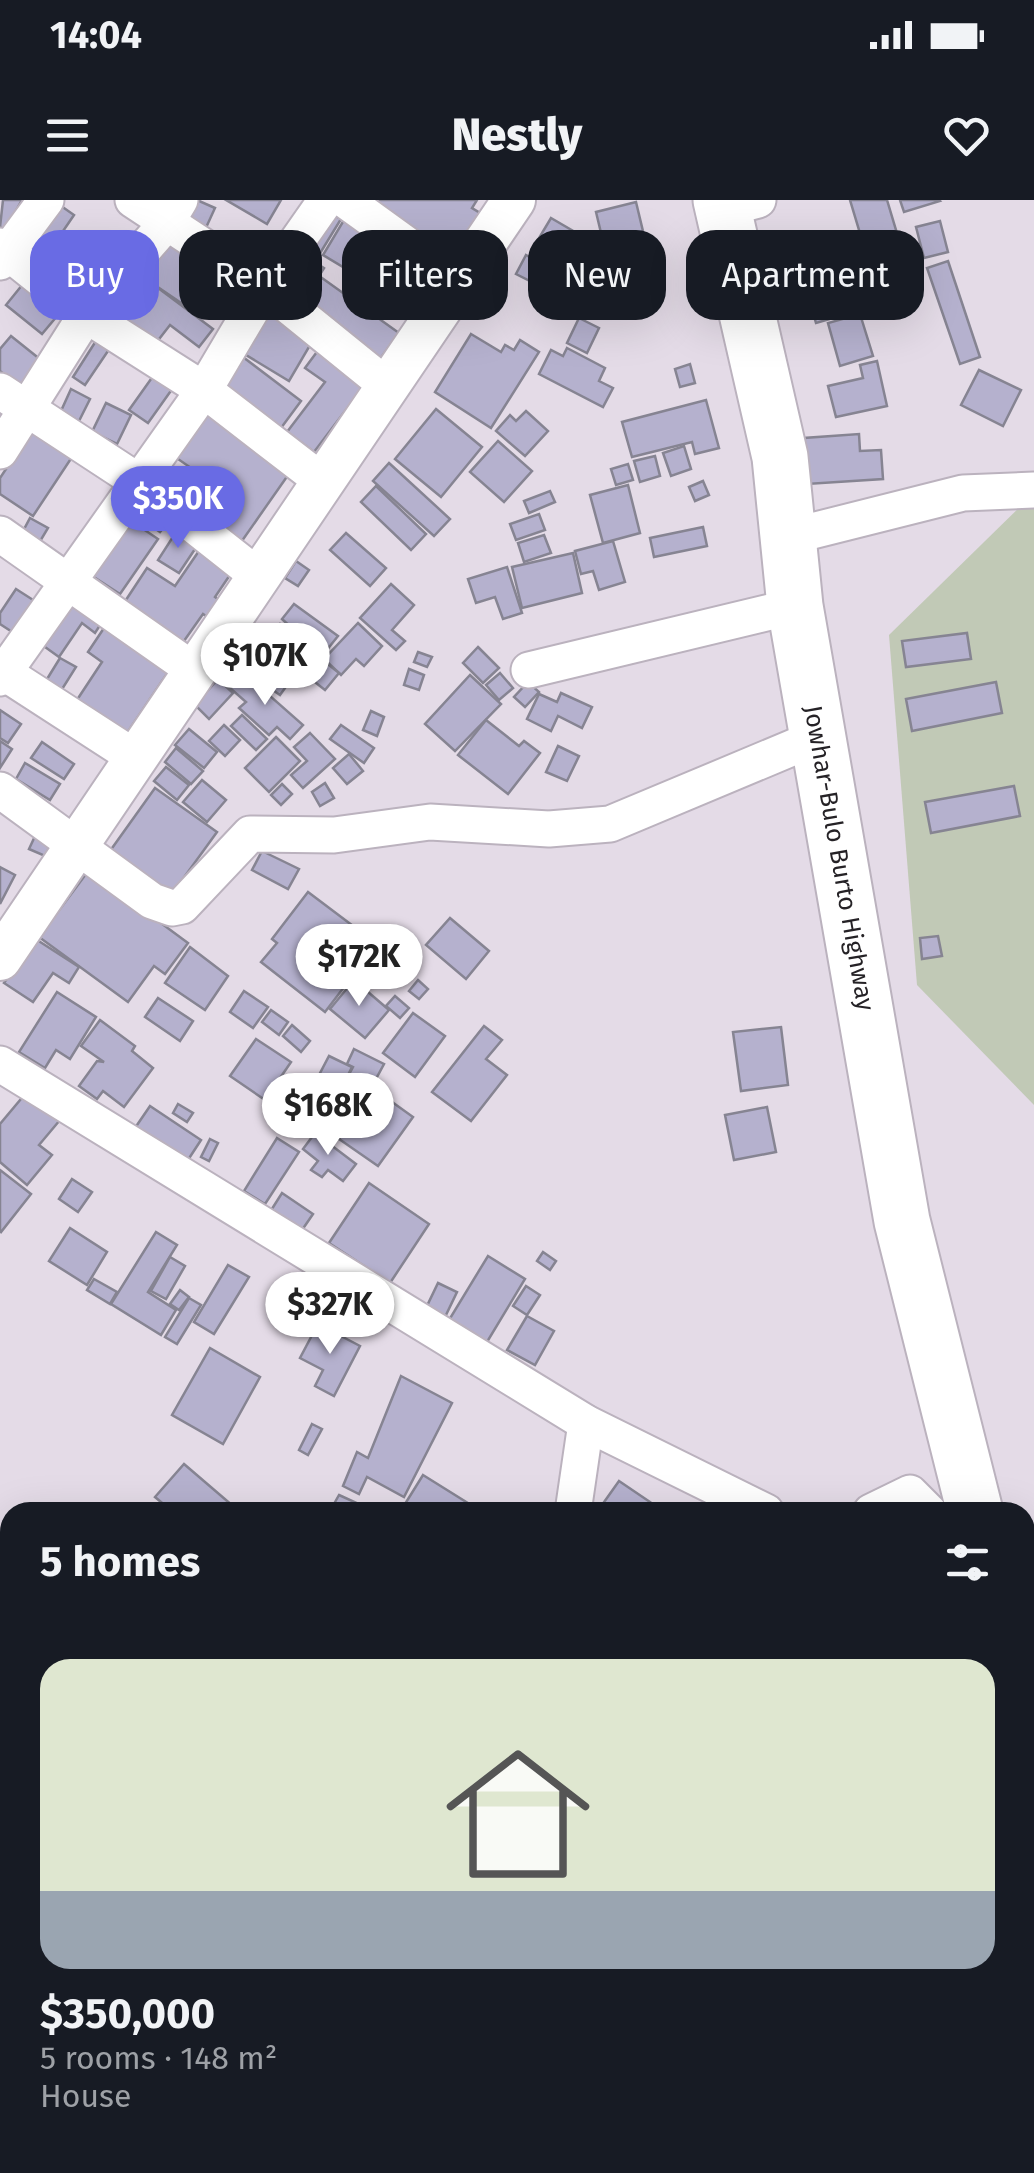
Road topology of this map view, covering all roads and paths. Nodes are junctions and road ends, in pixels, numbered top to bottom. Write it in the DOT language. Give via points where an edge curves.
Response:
graph roads {
  1 [pos="46,200"];
  2 [pos="133,200"];
  3 [pos="326,200"];
  4 [pos="345,200"];
  5 [pos="514,200"];
  6 [pos="734,203"];
  7 [pos="173,212"];
  8 [pos="195,230"];
  9 [pos="305,230"];
  10 [pos="386,230"];
  11 [pos="493,230"];
  12 [pos="2,253"];
  13 [pos="30,274"];
  14 [pos="82,320"];
  15 [pos="94,320"];
  16 [pos="245,320"];
  17 [pos="305,320"];
  18 [pos="431,320"];
  19 [pos="386,386"];
  20 [pos="204,390"];
  21 [pos="13,400"];
  22 [pos="0,451"];
  23 [pos="322,481"];
  24 [pos="139,482"];
  25 [pos="1034,490"];
  26 [pos="0,534"];
  27 [pos="788,537"];
  28 [pos="258,576"];
  29 [pos="64,581"];
  30 [pos="795,606"];
  31 [pos="529,670"];
  32 [pos="194,671"];
  33 [pos="1,674"];
  34 [pos="818,736"];
  35 [pos="136,758"];
  36 [pos="0,790"];
  37 [pos="75,848"];
  38 [pos="6,937"];
  39 [pos="0,1064"];
  40 [pos="586,1423"];
  41 [pos="574,1502"];
  42 [pos="746,1502"];
  43 [pos="892,1502"];
  44 [pos="919,1502"];
  45 [pos="972,1502"];
  1 -- 12 [label="street"];
  2 -- 7 [label="street"];
  3 -- 9 [label="street"];
  4 -- 10 [label="street"];
  5 -- 11 [label="street"];
  6 -- 27 [label="main road, Jowhar-Bulo Burto Highway" via="780,456"];
  7 -- 8 [label="street"];
  12 -- 13 [label="street"];
  14 -- 21 [label="street"];
  15 -- 20 [label="street"];
  16 -- 20 [label="street"];
  17 -- 19 [label="street"];
  18 -- 19 [label="street"];
  19 -- 23 [label="street"];
  20 -- 23 [label="street"];
  20 -- 24 [label="street"];
  21 -- 22 [label="street"];
  21 -- 24 [label="street"];
  23 -- 28 [label="street"];
  24 -- 28 [label="street"];
  24 -- 29 [label="street"];
  25 -- 27 [label="street" via="963,493"];
  26 -- 29 [label="street"];
  27 -- 30 [label="main road, Jowhar-Bulo Burto Highway"];
  28 -- 32 [label="street"];
  29 -- 32 [label="street"];
  29 -- 33 [label="street"];
  30 -- 31 [label="street"];
  30 -- 34 [label="main road, Jowhar-Bulo Burto Highway"];
  32 -- 35 [label="street"];
  33 -- 35 [label="street"];
  34 -- 37 [label="street" via="610,824 548,829 430,822 334,834 250,834 182,906 172,908"];
  34 -- 45 [label="main road, Jowhar-Bulo Burto Highway" via="902,1221"];
  35 -- 37 [label="street"];
  36 -- 37 [label="street"];
  37 -- 38 [label="street"];
  39 -- 40 [label="street"];
  40 -- 41 [label="street"];
  40 -- 42 [label="street"];
  43 -- 44 [label="street" via="910,1493"];
}
